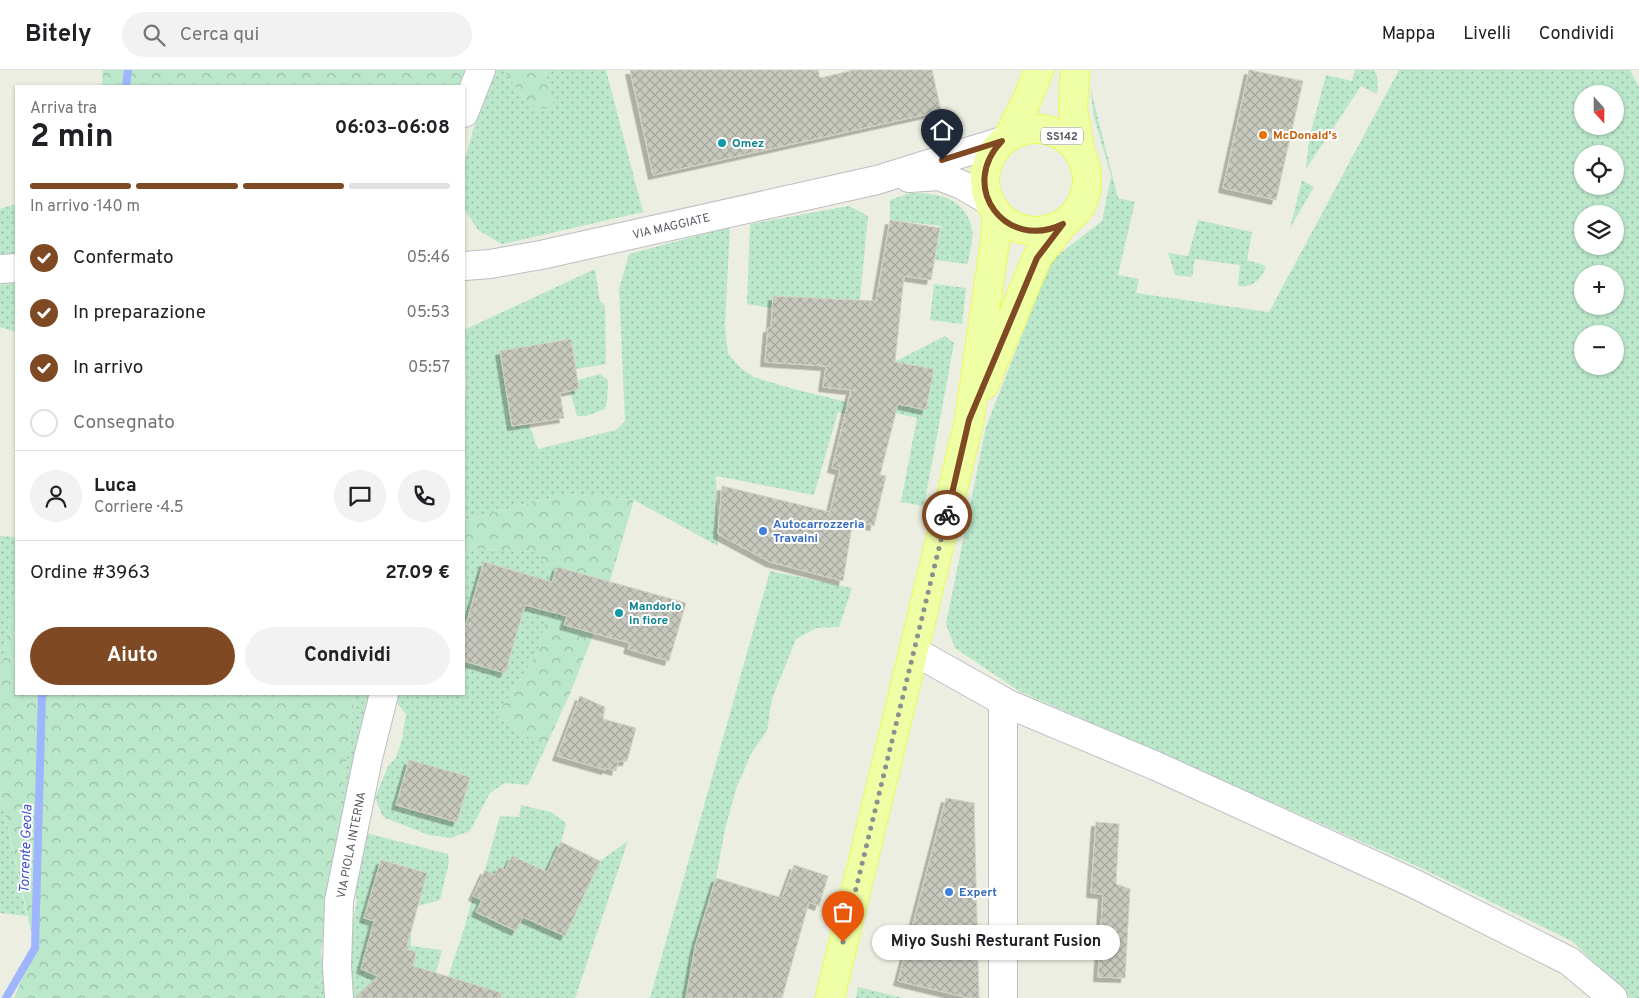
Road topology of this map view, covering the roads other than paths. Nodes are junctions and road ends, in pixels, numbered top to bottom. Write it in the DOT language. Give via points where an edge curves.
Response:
graph roads {
  1 [pos="482,70"];
  2 [pos="1039,70"];
  3 [pos="1075,70"];
  4 [pos="465,111"];
  5 [pos="1005,139"];
  6 [pos="1080,153"];
  7 [pos="877,180"];
  8 [pos="992,207"];
  9 [pos="1063,224"];
  10 [pos="465,266"];
  11 [pos="15,268"];
  12 [pos="0,269"];
  13 [pos="969,420"];
  14 [pos="914,651"];
  15 [pos="384,695"];
  16 [pos="1003,701"];
  17 [pos="339,998"];
  18 [pos="830,998"];
  19 [pos="1003,998"];
  20 [pos="1613,998"];
  1 -- 4 [label="street"];
  2 -- 5 [label="main road, SS142"];
  3 -- 6 [label="main road, SS142" via="1073,108"];
  5 -- 6 [label="main road, SS142" via="1031,129 1048,130 1069,140"];
  5 -- 7 [label="street, VIA MAGGIATE"];
  5 -- 8 [label="main road, SS142" via="992,153 986,168 984,185"];
  6 -- 9 [label="main road, SS142" via="1086,168 1086,192 1076,213"];
  7 -- 8 [label="street, VIA MAGGIATE" via="939,176 962,185"];
  7 -- 10 [label="street, VIA MAGGIATE" via="541,255"];
  8 -- 9 [label="main road" via="1009,224 1024,230 1041,231"];
  8 -- 13 [label="main road, SS142" via="995,241"];
  9 -- 13 [label="main road, SS142" via="1037,258"];
  11 -- 12 [label="street"];
  13 -- 14 [label="main road, SS142"];
  14 -- 16 [label="street"];
  14 -- 18 [label="main road, SS142"];
  15 -- 17 [label="street, VIA PIOLA INTERNA" via="339,901 336,966"];
  16 -- 19 [label="street"];
  16 -- 20 [label="street" via="1165,770 1415,884 1569,961"];
}
